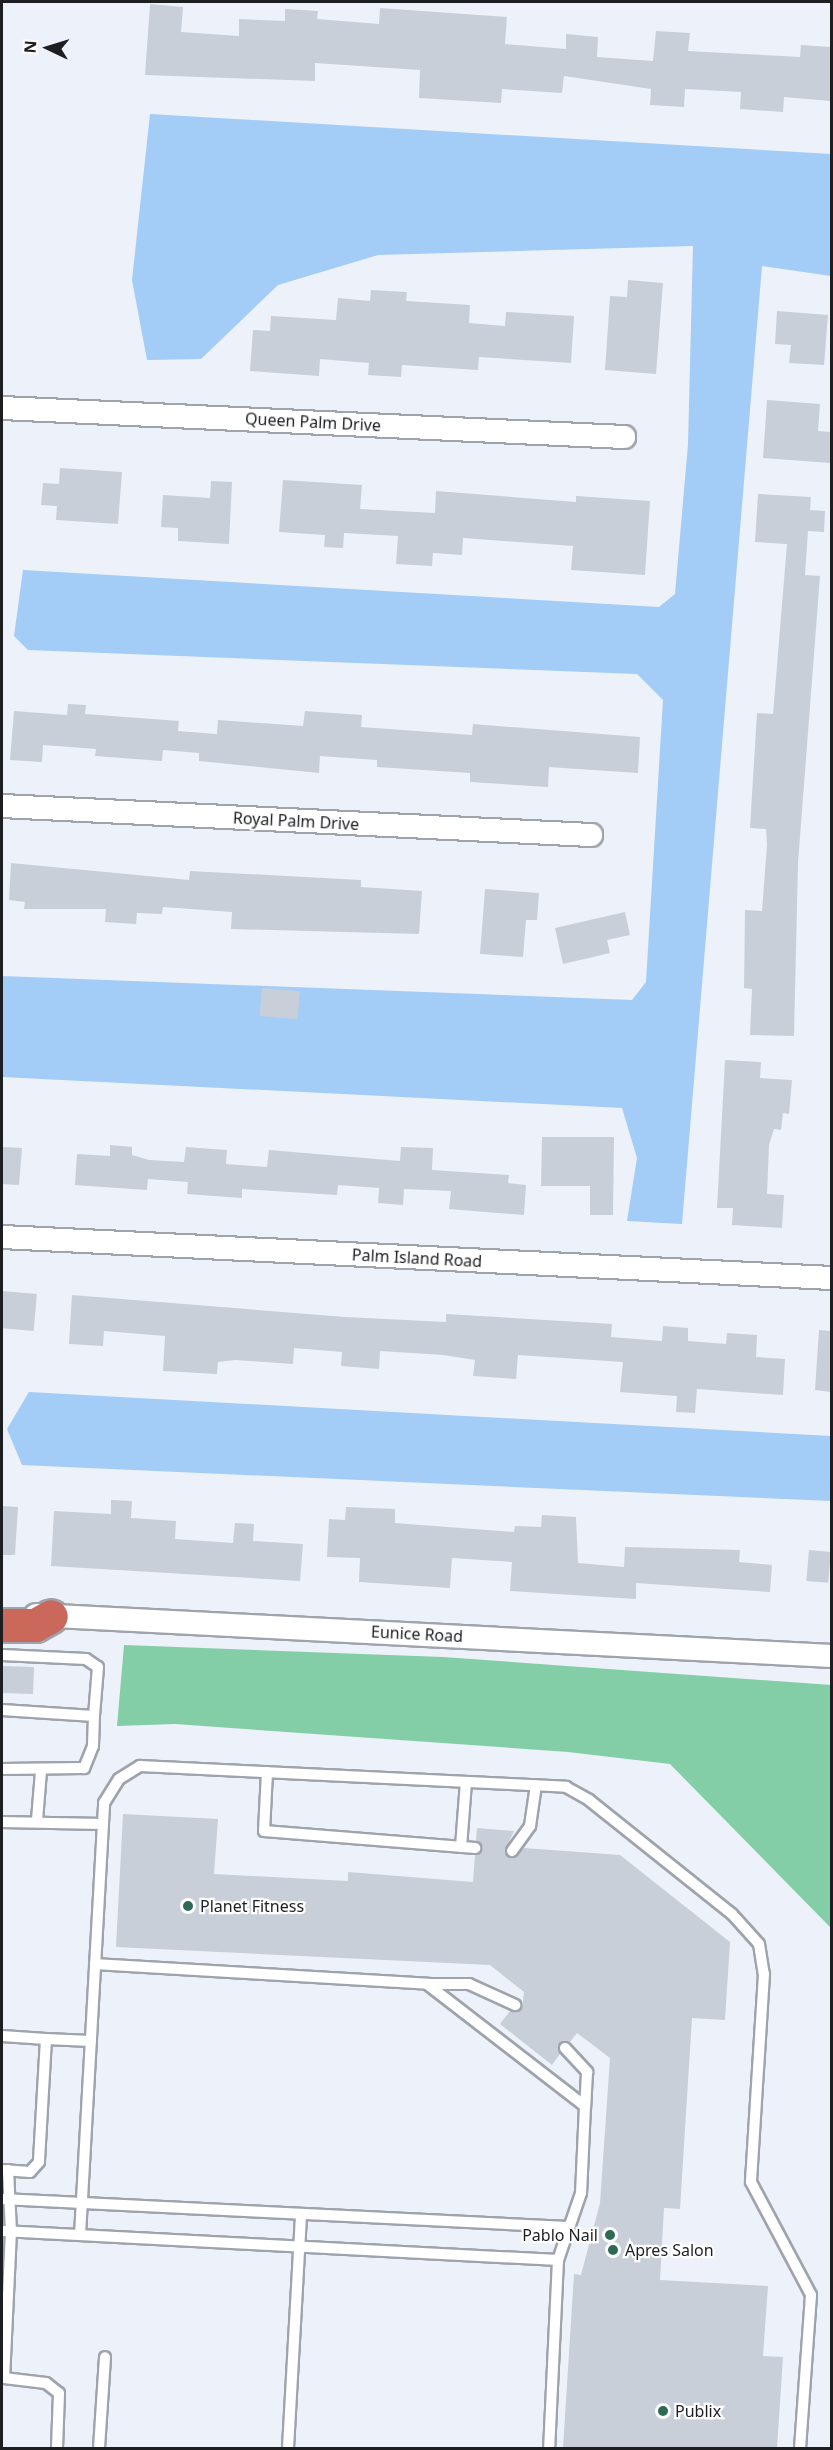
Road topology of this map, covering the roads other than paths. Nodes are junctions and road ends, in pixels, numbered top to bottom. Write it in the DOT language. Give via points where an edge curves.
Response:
graph roads {
  1 [pos="2,408"];
  2 [pos="624,437"];
  3 [pos="2,807"];
  4 [pos="591,835"];
  5 [pos="2,1237"];
  6 [pos="831,1278"];
  7 [pos="2,1613"];
  8 [pos="51,1616"];
  9 [pos="2,1625"];
  10 [pos="2,1655"];
  11 [pos="831,1656"];
  12 [pos="2,1710"];
  13 [pos="94,1716"];
  14 [pos="2,1768"];
  15 [pos="40,1771"];
  16 [pos="267,1772"];
  17 [pos="466,1782"];
  18 [pos="536,1785"];
  19 [pos="37,1820"];
  20 [pos="2,1822"];
  21 [pos="103,1824"];
  22 [pos="461,1847"];
  23 [pos="475,1848"];
  24 [pos="512,1851"];
  25 [pos="95,1965"];
  26 [pos="427,1984"];
  27 [pos="515,2005"];
  28 [pos="2,2036"];
  29 [pos="46,2039"];
  30 [pos="91,2041"];
  31 [pos="565,2048"];
  32 [pos="585,2106"];
  33 [pos="5,2170"];
  34 [pos="4,2200"];
  35 [pos="81,2204"];
  36 [pos="301,2214"];
  37 [pos="568,2227"];
  38 [pos="6,2231"];
  39 [pos="80,2235"];
  40 [pos="299,2246"];
  41 [pos="558,2260"];
  42 [pos="105,2357"];
  43 [pos="3,2378"];
  44 [pos="57,2448"];
  45 [pos="99,2448"];
  46 [pos="288,2448"];
  47 [pos="549,2448"];
  48 [pos="800,2448"];
  1 -- 2 [label="street, Queen Palm Drive"];
  3 -- 4 [label="street, Royal Palm Drive"];
  5 -- 6 [label="street, Palm Island Road"];
  7 -- 8 [label="street, Eunice Road"];
  8 -- 9 [label="highway" via="35,1625"];
  8 -- 11 [label="street, Eunice Road"];
  10 -- 13 [label="lane" via="86,1659 98,1667"];
  12 -- 13 [label="lane"];
  13 -- 15 [label="lane" via="93,1746 84,1768"];
  14 -- 15 [label="lane"];
  15 -- 19 [label="lane"];
  16 -- 17 [label="lane"];
  16 -- 21 [label="lane" via="140,1766 114,1787 104,1803"];
  16 -- 22 [label="lane" via="264,1831"];
  17 -- 18 [label="lane"];
  17 -- 22 [label="lane"];
  18 -- 24 [label="lane" via="530,1826"];
  18 -- 48 [label="lane" via="566,1787 589,1800 732,1914 759,1944 764,1974 751,2182 811,2295"];
  19 -- 20 [label="lane"];
  19 -- 21 [label="lane"];
  21 -- 25 [label="lane"];
  22 -- 23 [label="lane"];
  25 -- 26 [label="lane"];
  25 -- 30 [label="lane"];
  26 -- 27 [label="lane" via="469,1984"];
  26 -- 32 [label="lane"];
  28 -- 29 [label="lane"];
  29 -- 30 [label="lane"];
  29 -- 33 [label="lane" via="39,2162 30,2172"];
  30 -- 35 [label="lane"];
  31 -- 32 [label="lane" via="587,2072"];
  32 -- 37 [label="lane" via="581,2193"];
  33 -- 34 [label="lane"];
  34 -- 35 [label="lane"];
  34 -- 38 [label="lane"];
  35 -- 36 [label="lane"];
  35 -- 39 [label="lane"];
  36 -- 37 [label="lane"];
  36 -- 40 [label="lane"];
  37 -- 41 [label="lane"];
  38 -- 39 [label="lane"];
  38 -- 43 [label="lane"];
  39 -- 40 [label="lane"];
  40 -- 41 [label="lane"];
  40 -- 46 [label="lane"];
  41 -- 47 [label="lane"];
  42 -- 45 [label="lane"];
  43 -- 44 [label="lane" via="46,2384 59,2393"];
}
